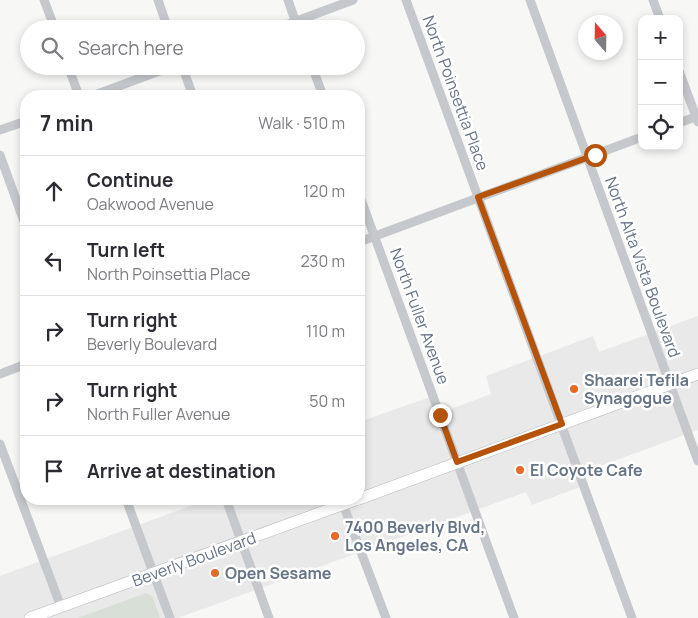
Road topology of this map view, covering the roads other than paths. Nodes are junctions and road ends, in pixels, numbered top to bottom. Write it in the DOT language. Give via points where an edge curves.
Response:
graph roads {
  1 [pos="44,0"];
  2 [pos="158,0"];
  3 [pos="288,0"];
  4 [pos="353,0"];
  5 [pos="406,0"];
  6 [pos="530,0"];
  7 [pos="653,0"];
  8 [pos="659,15"];
  9 [pos="51,20"];
  10 [pos="165,20"];
  11 [pos="295,20"];
  12 [pos="308,20"];
  13 [pos="71,75"];
  14 [pos="149,75"];
  15 [pos="185,75"];
  16 [pos="315,75"];
  17 [pos="683,81"];
  18 [pos="77,90"];
  19 [pos="108,90"];
  20 [pos="191,90"];
  21 [pos="321,90"];
  22 [pos="697,118"];
  23 [pos="683,122"];
  24 [pos="20,123"];
  25 [pos="0,130"];
  26 [pos="638,139"];
  27 [pos="0,155"];
  28 [pos="588,158"];
  29 [pos="478,197"];
  30 [pos="20,210"];
  31 [pos="365,211"];
  32 [pos="374,236"];
  33 [pos="365,240"];
  34 [pos="20,366"];
  35 [pos="0,374"];
  36 [pos="698,374"];
  37 [pos="670,384"];
  38 [pos="562,424"];
  39 [pos="0,444"];
  40 [pos="698,461"];
  41 [pos="457,462"];
  42 [pos="365,496"];
  43 [pos="20,498"];
  44 [pos="23,505"];
  45 [pos="128,505"];
  46 [pos="228,505"];
  47 [pos="334,505"];
  48 [pos="343,505"];
  49 [pos="242,542"];
  50 [pos="154,574"];
  51 [pos="61,608"];
  52 [pos="30,618"];
  53 [pos="170,618"];
  54 [pos="269,618"];
  55 [pos="386,618"];
  56 [pos="514,618"];
  57 [pos="632,618"];
  1 -- 9 [label="street"];
  2 -- 10 [label="street"];
  3 -- 11 [label="street"];
  4 -- 12 [label="street"];
  5 -- 29 [label="street, North Poinsettia Place"];
  6 -- 28 [label="street, North Alta Vista Boulevard"];
  7 -- 8 [label="street"];
  13 -- 18 [label="street"];
  14 -- 19 [label="street"];
  15 -- 20 [label="street"];
  16 -- 21 [label="street"];
  17 -- 22 [label="street"];
  22 -- 23 [label="street"];
  24 -- 25 [label="street"];
  26 -- 28 [label="street"];
  27 -- 30 [label="street"];
  28 -- 29 [label="street"];
  28 -- 37 [label="street, North Alta Vista Boulevard"];
  29 -- 32 [label="street"];
  29 -- 38 [label="street, North Poinsettia Place"];
  31 -- 32 [label="street, North Fuller Avenue"];
  32 -- 33 [label="street"];
  32 -- 41 [label="street, North Fuller Avenue"];
  34 -- 35 [label="street"];
  36 -- 37 [label="main road, Beverly Boulevard"];
  37 -- 38 [label="main road, Beverly Boulevard"];
  37 -- 40 [label="street, North Alta Vista Boulevard"];
  38 -- 41 [label="main road, Beverly Boulevard"];
  38 -- 57 [label="street, North Poinsettia Place"];
  39 -- 43 [label="street"];
  41 -- 42 [label="main road, Beverly Boulevard"];
  41 -- 56 [label="street, North Fuller Avenue"];
  44 -- 51 [label="street"];
  45 -- 50 [label="street"];
  46 -- 49 [label="street"];
  47 -- 49 [label="main road, Beverly Boulevard"];
  48 -- 55 [label="street"];
  49 -- 50 [label="main road, Beverly Boulevard"];
  49 -- 54 [label="street"];
  50 -- 51 [label="main road, Beverly Boulevard"];
  50 -- 53 [label="street"];
  51 -- 52 [label="main road, Beverly Boulevard"];
}
